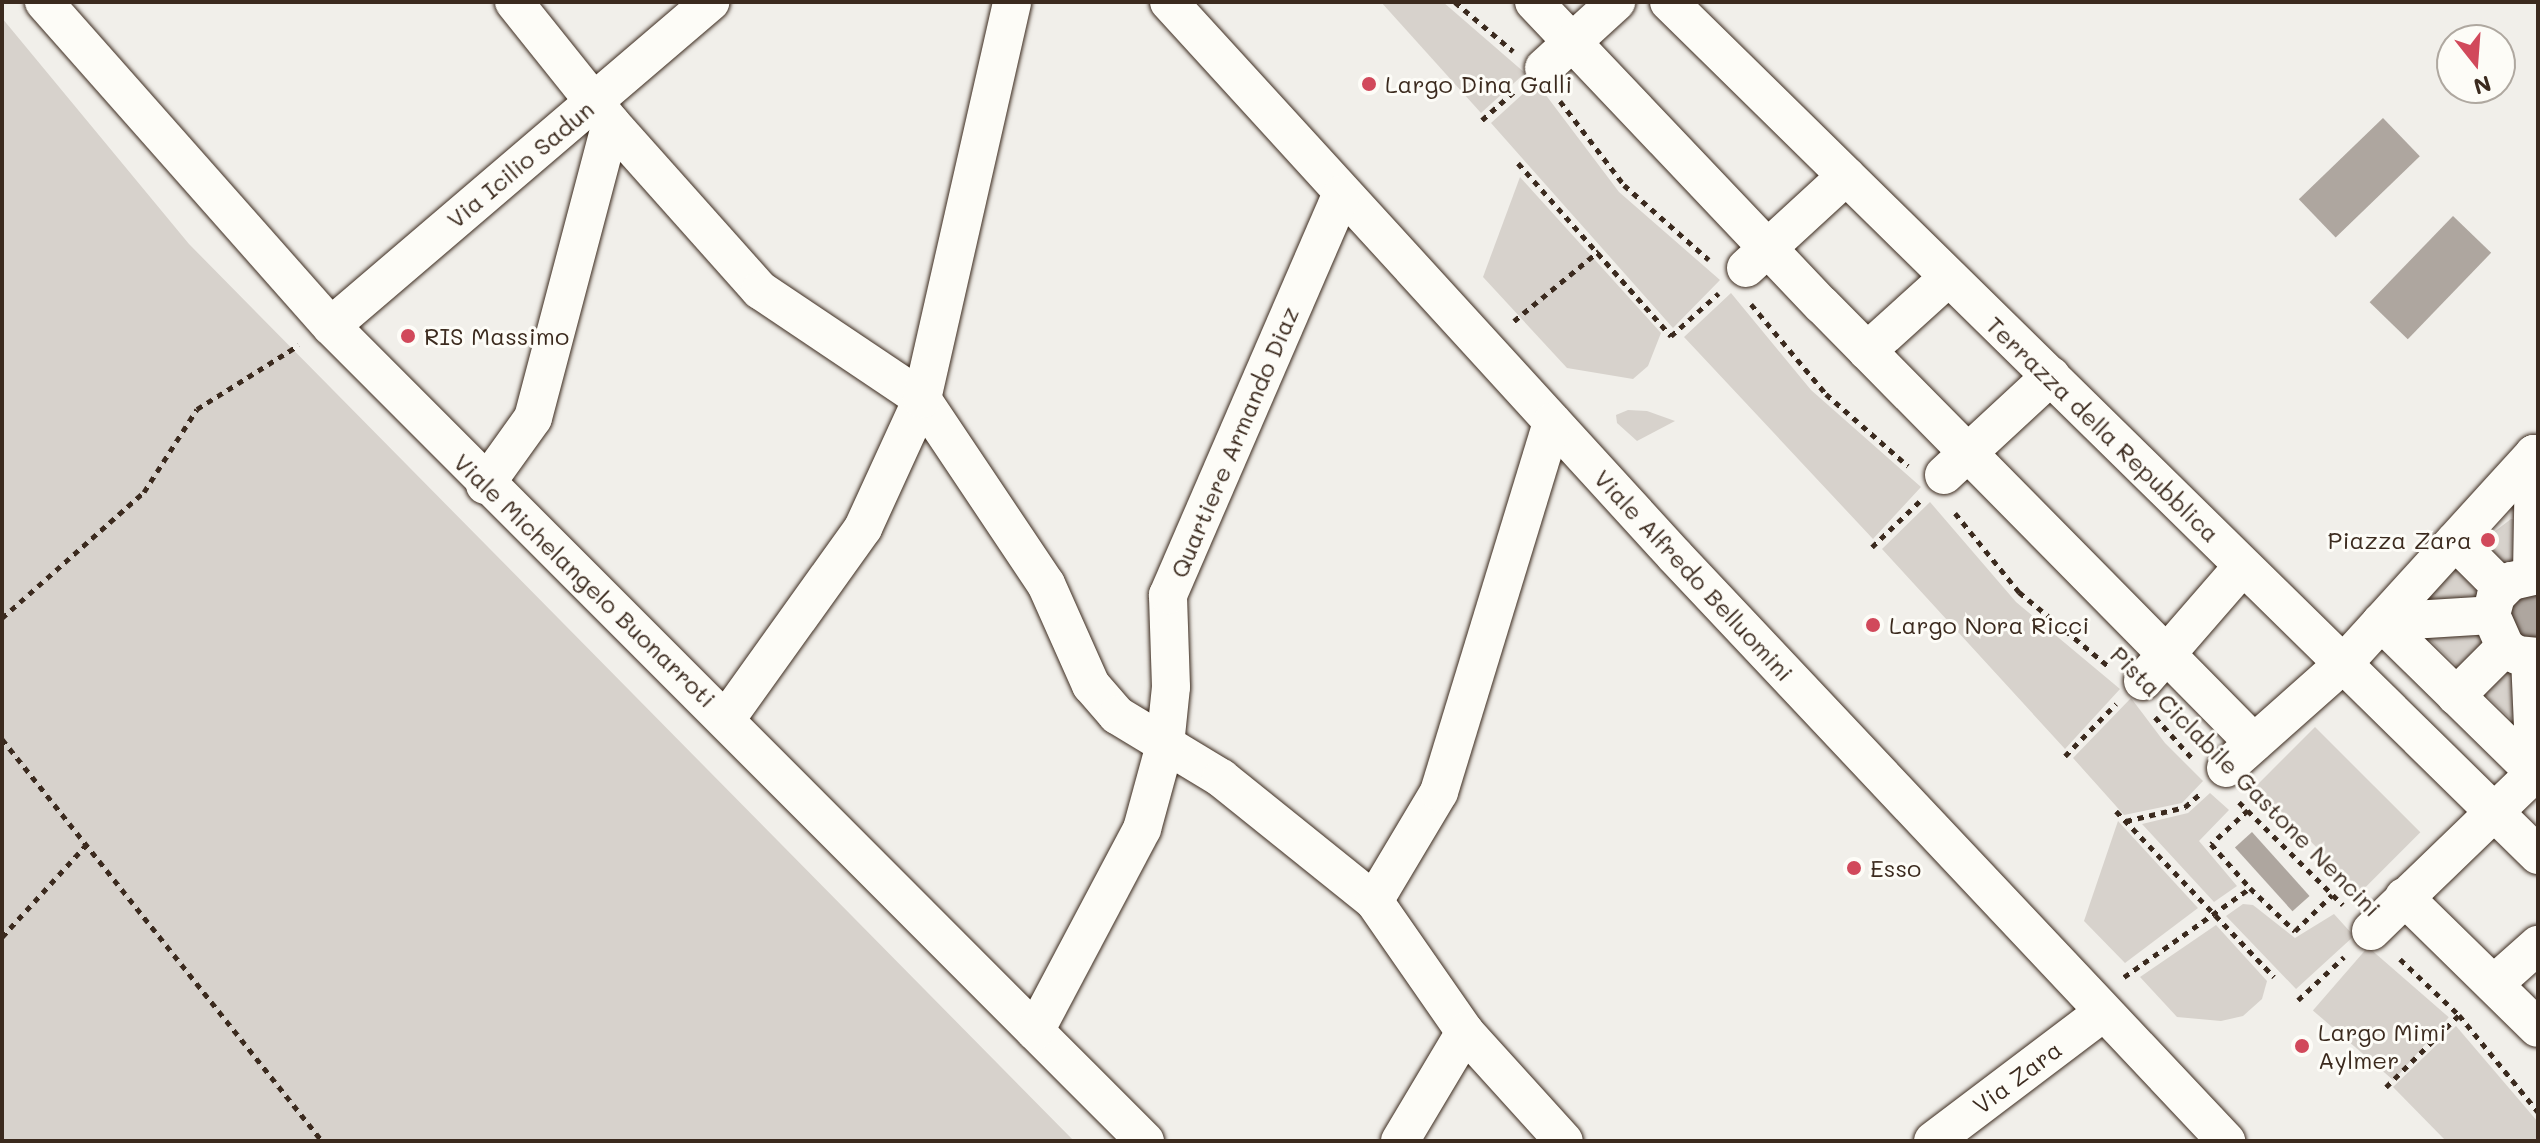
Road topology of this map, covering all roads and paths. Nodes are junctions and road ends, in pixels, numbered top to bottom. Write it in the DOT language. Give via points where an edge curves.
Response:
graph roads {
  1 [pos="44,2"];
  2 [pos="514,2"];
  3 [pos="710,2"];
  4 [pos="1012,2"];
  5 [pos="1169,2"];
  6 [pos="1455,2"];
  7 [pos="1534,2"];
  8 [pos="1616,2"];
  9 [pos="1669,2"];
  10 [pos="1572,42"];
  11 [pos="1539,77"];
  12 [pos="602,112"];
  13 [pos="1482,120"];
  14 [pos="1518,163"];
  15 [pos="1846,176"];
  16 [pos="1341,195"];
  17 [pos="1599,251"];
  18 [pos="1739,272"];
  19 [pos="1949,277"];
  20 [pos="1514,321"];
  21 [pos="331,326"];
  22 [pos="1867,351"];
  23 [pos="2051,376"];
  24 [pos="922,399"];
  25 [pos="1552,422"];
  26 [pos="2536,457"];
  27 [pos="1942,482"];
  28 [pos="485,485"];
  29 [pos="2455,541"];
  30 [pos="1872,547"];
  31 [pos="2243,566"];
  32 [pos="2519,616"];
  33 [pos="2,618"];
  34 [pos="2381,622"];
  35 [pos="2343,664"];
  36 [pos="2139,682"];
  37 [pos="2456,696"];
  38 [pos="727,718"];
  39 [pos="2,739"];
  40 [pos="2254,743"];
  41 [pos="1165,745"];
  42 [pos="2065,756"];
  43 [pos="2536,772"];
  44 [pos="2218,781"];
  45 [pos="2248,810"];
  46 [pos="2116,811"];
  47 [pos="2494,812"];
  48 [pos="2125,821"];
  49 [pos="86,845"];
  50 [pos="2538,855"];
  51 [pos="2332,895"];
  52 [pos="2404,897"];
  53 [pos="1374,901"];
  54 [pos="2371,931"];
  55 [pos="2,937"];
  56 [pos="2538,945"];
  57 [pos="2274,977"];
  58 [pos="2480,996"];
  59 [pos="2298,1000"];
  60 [pos="2101,1014"];
  61 [pos="2459,1015"];
  62 [pos="2538,1028"];
  63 [pos="1035,1031"];
  64 [pos="1465,1032"];
  65 [pos="2386,1087"];
  66 [pos="2538,1112"];
  67 [pos="322,1141"];
  68 [pos="1145,1141"];
  69 [pos="1400,1141"];
  70 [pos="1564,1141"];
  71 [pos="1933,1141"];
  72 [pos="2226,1141"];
  1 -- 21 [label="street, Viale Michelangelo Buonarroti"];
  2 -- 12 [label="street"];
  3 -- 12 [label="street, Via Icilio Sadun"];
  4 -- 24 [label="street"];
  5 -- 16 [label="street, Viale Alfredo Belluomini"];
  6 -- 11 [label="path, Pista Ciclabile Gastone Nencini"];
  7 -- 10 [label="street"];
  8 -- 10 [label="street"];
  9 -- 15 [label="street, Terrazza della Repubblica"];
  10 -- 11 [label="street"];
  10 -- 18 [label="street"];
  11 -- 13 [label="path"];
  11 -- 18 [label="path, Pista Ciclabile Gastone Nencini" via="1624,185"];
  12 -- 21 [label="street, Via Icilio Sadun"];
  12 -- 24 [label="street" via="760,290"];
  12 -- 28 [label="street" via="533,418"];
  14 -- 17 [label="path"];
  15 -- 18 [label="street"];
  15 -- 19 [label="street, Terrazza della Repubblica"];
  16 -- 25 [label="street, Viale Alfredo Belluomini"];
  16 -- 41 [label="street, Quartiere Armando Diaz" via="1168,595 1171,687"];
  17 -- 18 [label="path" via="1671,336"];
  17 -- 20 [label="path"];
  18 -- 22 [label="street"];
  18 -- 27 [label="path, Pista Ciclabile Gastone Nencini" via="1826,394"];
  19 -- 22 [label="street"];
  19 -- 23 [label="street, Terrazza della Repubblica"];
  21 -- 28 [label="street, Viale Michelangelo Buonarroti"];
  21 -- 33 [label="path" via="197,409 144,492"];
  22 -- 27 [label="street"];
  23 -- 27 [label="street"];
  23 -- 31 [label="street, Terrazza della Repubblica"];
  24 -- 38 [label="street" via="863,528"];
  24 -- 41 [label="street" via="1046,584 1091,685 1117,715"];
  25 -- 53 [label="street" via="1439,792"];
  25 -- 60 [label="street, Viale Alfredo Belluomini"];
  26 -- 29 [label="street"];
  26 -- 32 [label="street"];
  27 -- 30 [label="path"];
  27 -- 36 [label="street"];
  27 -- 36 [label="path, Pista Ciclabile Gastone Nencini" via="2019,592"];
  28 -- 38 [label="street, Viale Michelangelo Buonarroti"];
  29 -- 32 [label="street"];
  29 -- 34 [label="street"];
  31 -- 35 [label="street, Terrazza della Repubblica"];
  31 -- 36 [label="street"];
  32 -- 34 [label="street"];
  32 -- 37 [label="street"];
  32 -- 43 [label="street"];
  34 -- 35 [label="street"];
  34 -- 37 [label="street"];
  35 -- 40 [label="street"];
  35 -- 47 [label="street, Terrazza della Repubblica"];
  36 -- 40 [label="street"];
  36 -- 42 [label="path"];
  36 -- 44 [label="path, Pista Ciclabile Gastone Nencini"];
  37 -- 43 [label="street"];
  38 -- 63 [label="street, Viale Michelangelo Buonarroti"];
  39 -- 49 [label="path"];
  40 -- 44 [label="street"];
  41 -- 53 [label="street" via="1221,778"];
  41 -- 63 [label="street, Quartiere Armando Diaz" via="1142,829"];
  43 -- 47 [label="street"];
  44 -- 45 [label="path, Pista Ciclabile Gastone Nencini"];
  44 -- 48 [label="path" via="2185,807"];
  45 -- 51 [label="path, Pista Ciclabile Gastone Nencini"];
  45 -- 51 [label="path" via="2211,844 2250,888 2295,931"];
  46 -- 48 [label="path"];
  47 -- 50 [label="street, Terrazza della Repubblica"];
  47 -- 52 [label="street"];
  48 -- 57 [label="path"];
  49 -- 55 [label="path"];
  49 -- 67 [label="path"];
  51 -- 54 [label="path, Pista Ciclabile Gastone Nencini"];
  52 -- 54 [label="street"];
  52 -- 58 [label="street"];
  53 -- 64 [label="street"];
  54 -- 59 [label="path"];
  54 -- 61 [label="path, Pista Ciclabile Gastone Nencini"];
  56 -- 58 [label="street"];
  58 -- 61 [label="path"];
  58 -- 62 [label="street"];
  60 -- 71 [label="street, Via Zara"];
  60 -- 72 [label="street, Viale Alfredo Belluomini"];
  61 -- 65 [label="path"];
  61 -- 66 [label="path, Pista Ciclabile Gastone Nencini"];
  63 -- 68 [label="street, Viale Michelangelo Buonarroti"];
  64 -- 69 [label="street"];
  64 -- 70 [label="street"];
}
